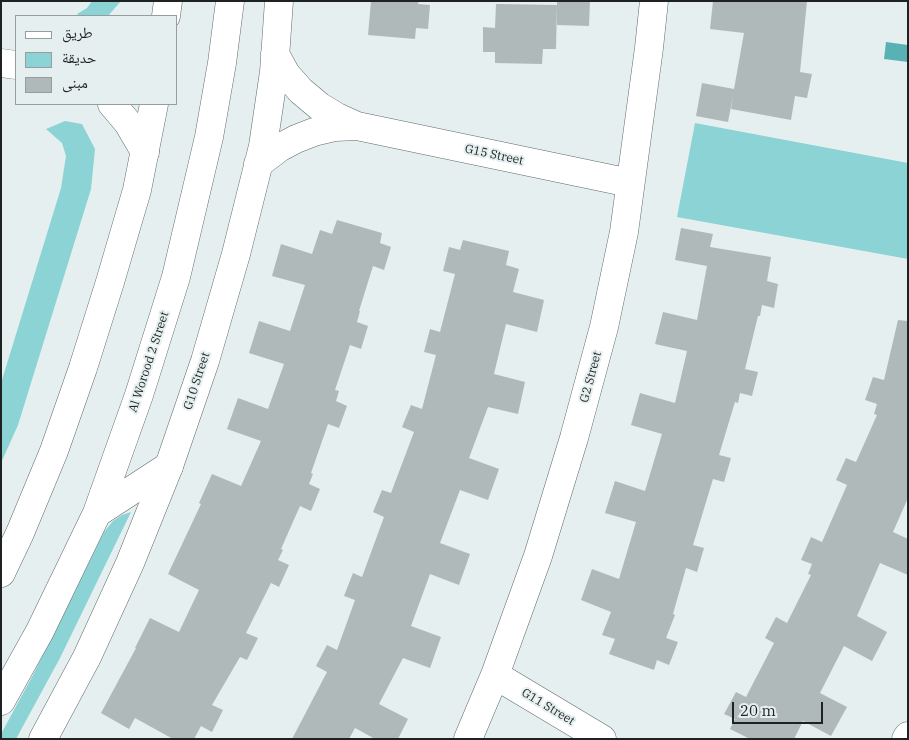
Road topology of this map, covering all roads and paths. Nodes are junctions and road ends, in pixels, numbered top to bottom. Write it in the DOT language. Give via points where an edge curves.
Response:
graph roads {
  1 [pos="168,1"];
  2 [pos="230,1"];
  3 [pos="279,1"];
  4 [pos="654,1"];
  5 [pos="166,15"];
  6 [pos="275,54"];
  7 [pos="1,63"];
  8 [pos="15,65"];
  9 [pos="113,105"];
  10 [pos="154,105"];
  11 [pos="357,126"];
  12 [pos="145,152"];
  13 [pos="258,164"];
  14 [pos="630,183"];
  15 [pos="169,466"];
  16 [pos="97,513"];
  17 [pos="1,572"];
  18 [pos="495,675"];
  19 [pos="1,701"];
  20 [pos="43,739"];
  21 [pos="468,739"];
  22 [pos="602,739"];
  1 -- 5 [label="street"];
  2 -- 16 [label="street, Al Worood 2 Street" via="209,137 176,277"];
  3 -- 6 [label="street, G10 Street"];
  4 -- 14 [label="street, G2 Street"];
  6 -- 11 [label="street, G15 Street" via="301,91 337,118"];
  6 -- 13 [label="street, G10 Street"];
  7 -- 8 [label="street"];
  9 -- 12 [label="street"];
  10 -- 12 [label="street"];
  11 -- 13 [label="street, G15 Street" via="314,132 279,148"];
  11 -- 14 [label="street, G15 Street"];
  12 -- 17 [label="street" via="137,190 84,368 54,451"];
  13 -- 15 [label="street, G10 Street" via="210,343"];
  14 -- 18 [label="street, G2 Street" via="615,279 579,419 538,556"];
  15 -- 16 [label="street"];
  15 -- 20 [label="street, G10 Street" via="126,572"];
  16 -- 19 [label="street, Al Worood 2 Street" via="40,631"];
  18 -- 21 [label="street, G2 Street"];
  18 -- 22 [label="street, G11 Street"];
}
